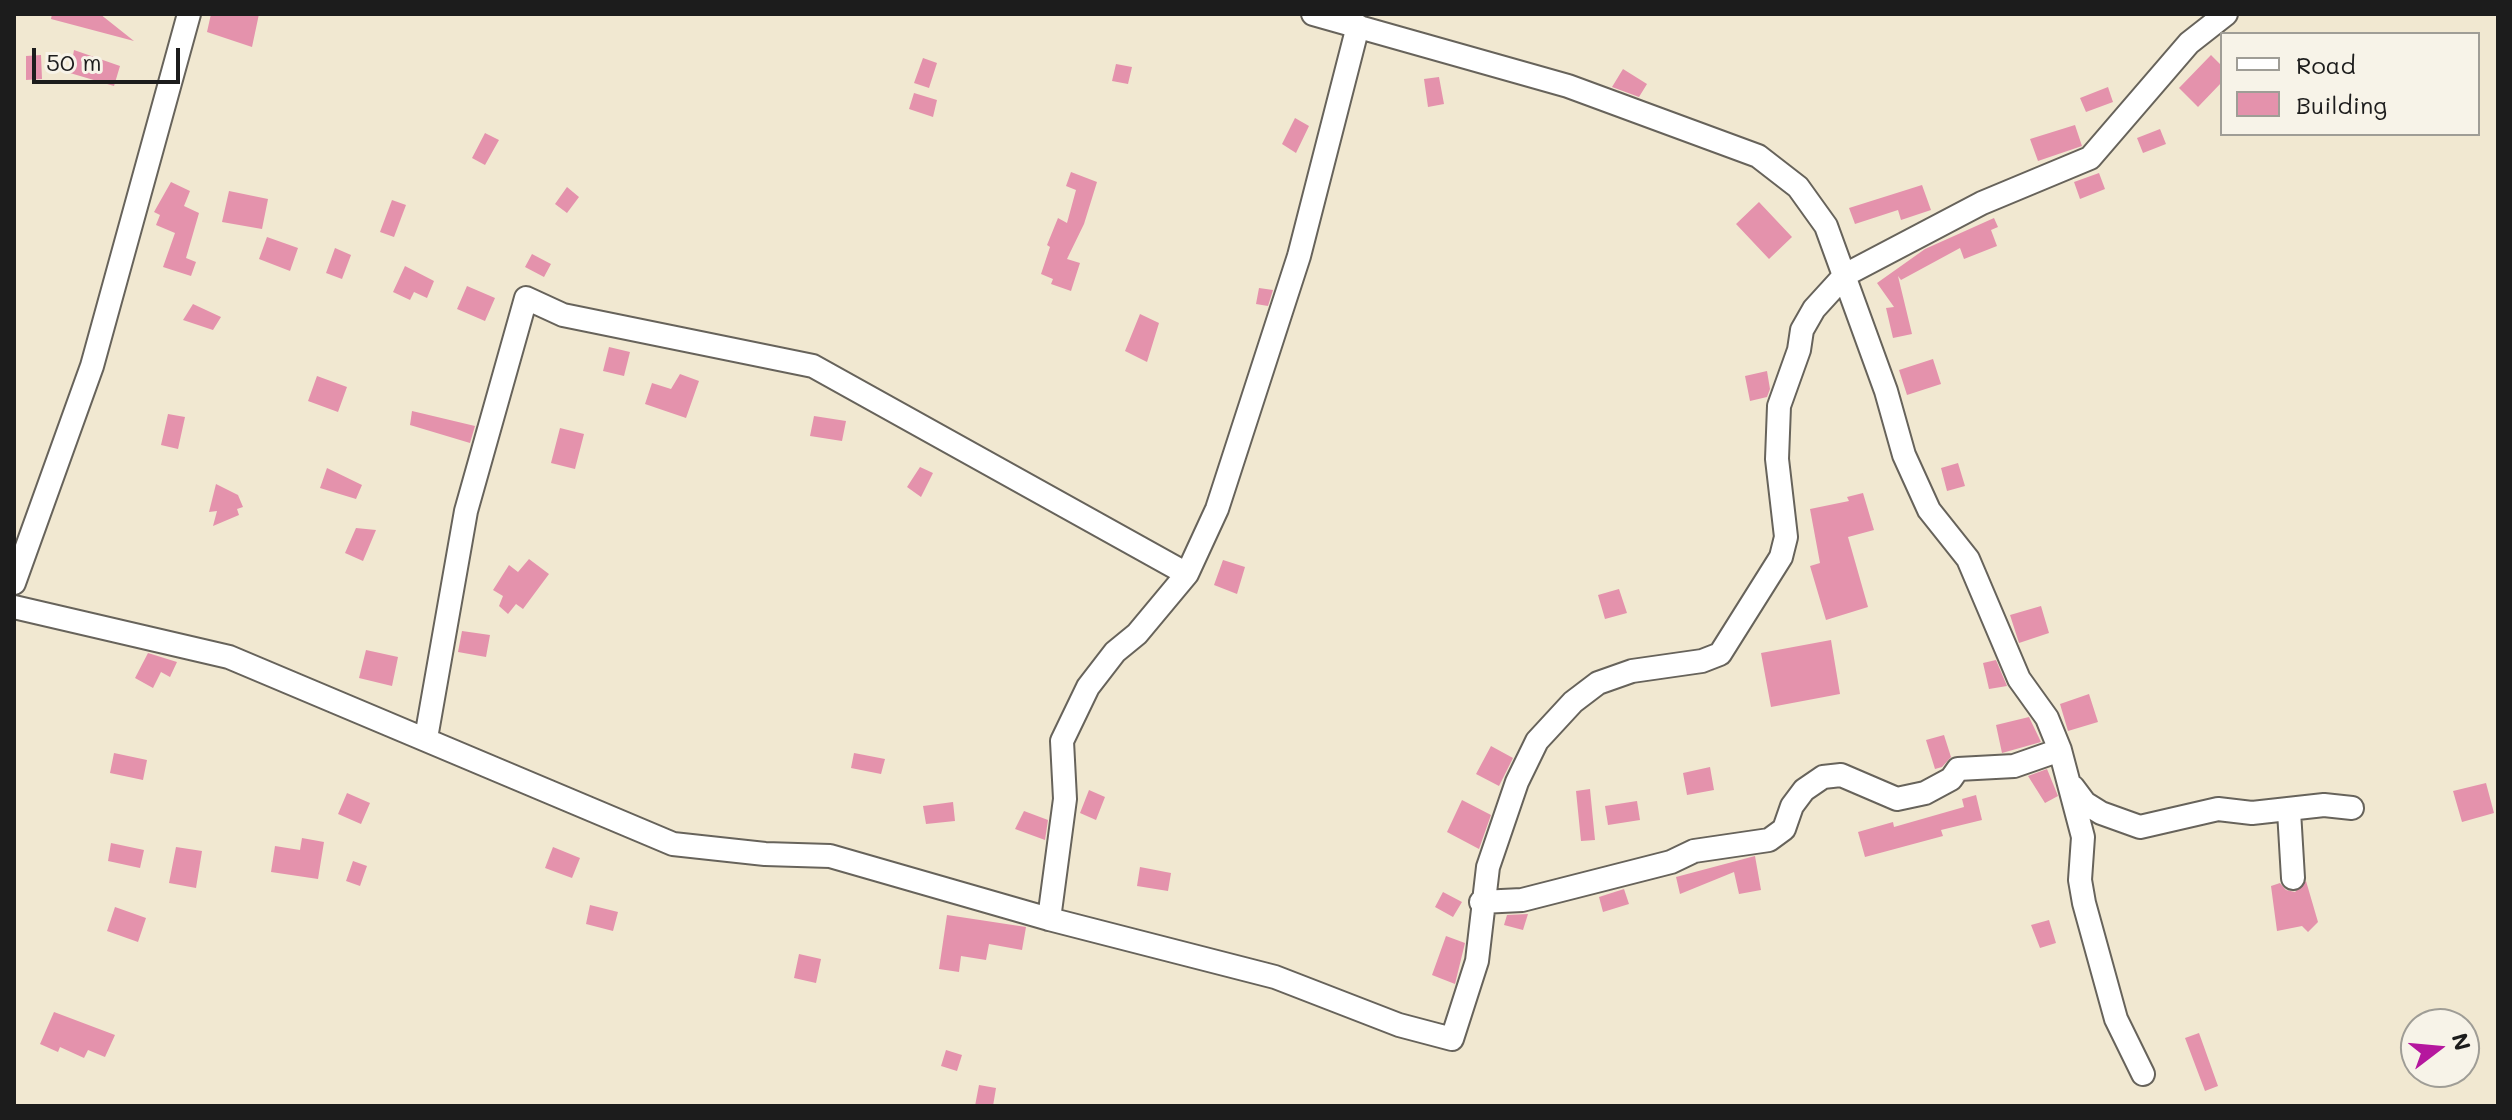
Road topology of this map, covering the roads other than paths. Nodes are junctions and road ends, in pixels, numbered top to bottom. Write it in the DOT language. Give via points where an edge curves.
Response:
graph roads {
  1 [pos="189,14"];
  2 [pos="1313,14"];
  3 [pos="2226,14"];
  4 [pos="1358,26"];
  5 [pos="1845,275"];
  6 [pos="1187,574"];
  7 [pos="14,583"];
  8 [pos="14,607"];
  9 [pos="426,738"];
  10 [pos="2060,750"];
  11 [pos="2072,786"];
  12 [pos="2352,808"];
  13 [pos="2289,811"];
  14 [pos="2293,878"];
  15 [pos="1481,902"];
  16 [pos="1049,919"];
  17 [pos="2143,1074"];
  1 -- 7 [label="street" via="92,366"];
  2 -- 4 [label="street"];
  3 -- 5 [label="street" via="2189,43 2090,158 1982,203"];
  4 -- 5 [label="street" via="1568,86 1758,156 1798,187 1826,226"];
  4 -- 6 [label="street" via="1299,256 1217,509"];
  5 -- 10 [label="street" via="1904,455 1929,510 1968,559 2019,679 2047,718"];
  5 -- 15 [label="street" via="1808,319 1784,384 1777,459 1786,537 1759,597 1720,654 1598,683 1537,741 1488,867"];
  6 -- 9 [label="street" via="813,366 563,315 526,298 466,511"];
  6 -- 16 [label="street" via="1088,687 1062,741 1065,799"];
  8 -- 9 [label="street" via="229,657"];
  9 -- 16 [label="street" via="673,844 830,856"];
  10 -- 11 [label="street"];
  10 -- 15 [label="street" via="2014,766 1958,769 1925,793 1897,799 1841,775 1823,777 1804,790 1784,829 1769,840 1694,851 1671,862 1522,900"];
  11 -- 13 [label="street" via="2093,808 2140,827 2218,809"];
  11 -- 17 [label="street" via="2083,837 2084,903 2116,1019"];
  12 -- 13 [label="street" via="2324,805"];
  13 -- 14 [label="street"];
  15 -- 16 [label="street" via="1477,961 1452,1039 1399,1025 1275,977"];
}
